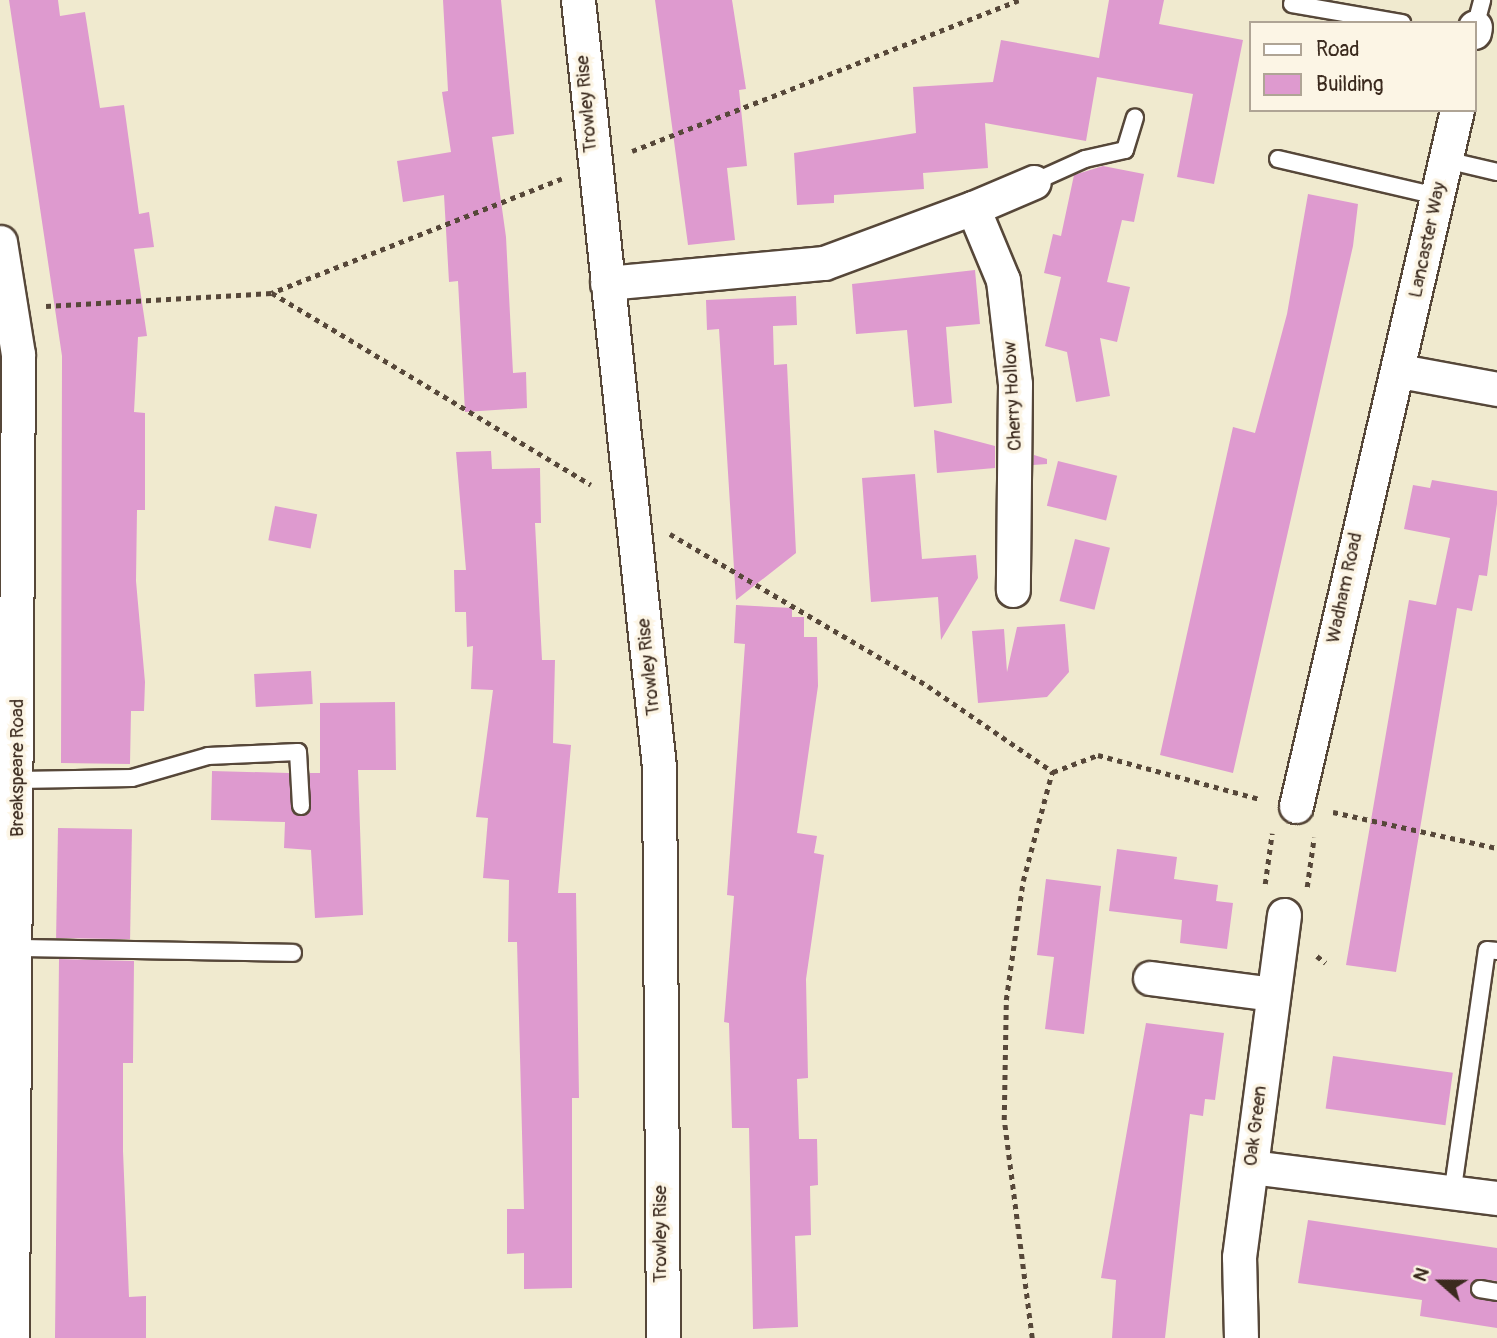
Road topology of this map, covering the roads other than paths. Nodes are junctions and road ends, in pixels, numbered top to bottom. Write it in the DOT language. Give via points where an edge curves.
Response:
graph roads {
  1 [pos="578,0"];
  2 [pos="1292,4"];
  3 [pos="1390,21"];
  4 [pos="1457,112"];
  5 [pos="1135,118"];
  6 [pos="1278,159"];
  7 [pos="1446,160"];
  8 [pos="1497,172"];
  9 [pos="1034,182"];
  10 [pos="1437,196"];
  11 [pos="973,208"];
  12 [pos="0,242"];
  13 [pos="607,284"];
  14 [pos="8,319"];
  15 [pos="1400,371"];
  16 [pos="1497,389"];
  17 [pos="1013,590"];
  18 [pos="9,780"];
  19 [pos="301,806"];
  20 [pos="1301,818"];
  21 [pos="1284,902"];
  22 [pos="16,948"];
  23 [pos="1497,951"];
  24 [pos="293,953"];
  25 [pos="1150,978"];
  26 [pos="1273,994"];
  27 [pos="1251,1167"];
  28 [pos="1452,1195"];
  29 [pos="1497,1198"];
  30 [pos="12,1338"];
  31 [pos="663,1338"];
  32 [pos="1241,1338"];
  1 -- 13 [label="street, Trowley Rise"];
  2 -- 3 [label="lane"];
  4 -- 7 [label="street, Lancaster Way"];
  5 -- 9 [label="lane" via="1125,150 1085,159"];
  6 -- 10 [label="lane"];
  7 -- 8 [label="lane"];
  7 -- 10 [label="street, Lancaster Way"];
  9 -- 11 [label="street"];
  10 -- 15 [label="street, Lancaster Way"];
  11 -- 13 [label="street" via="824,262"];
  11 -- 17 [label="street, Cherry Hollow" via="1003,280 1015,384"];
  12 -- 14 [label="street, Breakspeare Road"];
  13 -- 31 [label="street, Trowley Rise" via="659,767"];
  14 -- 18 [label="street, Breakspeare Road" via="18,354"];
  15 -- 16 [label="street"];
  15 -- 20 [label="street, Wadham Road" via="1370,471"];
  18 -- 19 [label="lane" via="132,778 208,756 298,752"];
  18 -- 22 [label="street, Breakspeare Road"];
  21 -- 26 [label="street, Oak Green"];
  22 -- 24 [label="lane"];
  22 -- 30 [label="street, Breakspeare Road"];
  23 -- 28 [label="lane" via="1487,950"];
  25 -- 26 [label="street"];
  26 -- 27 [label="street, Oak Green"];
  27 -- 28 [label="street"];
  27 -- 32 [label="street, Oak Green" via="1239,1257"];
  28 -- 29 [label="street"];
}
